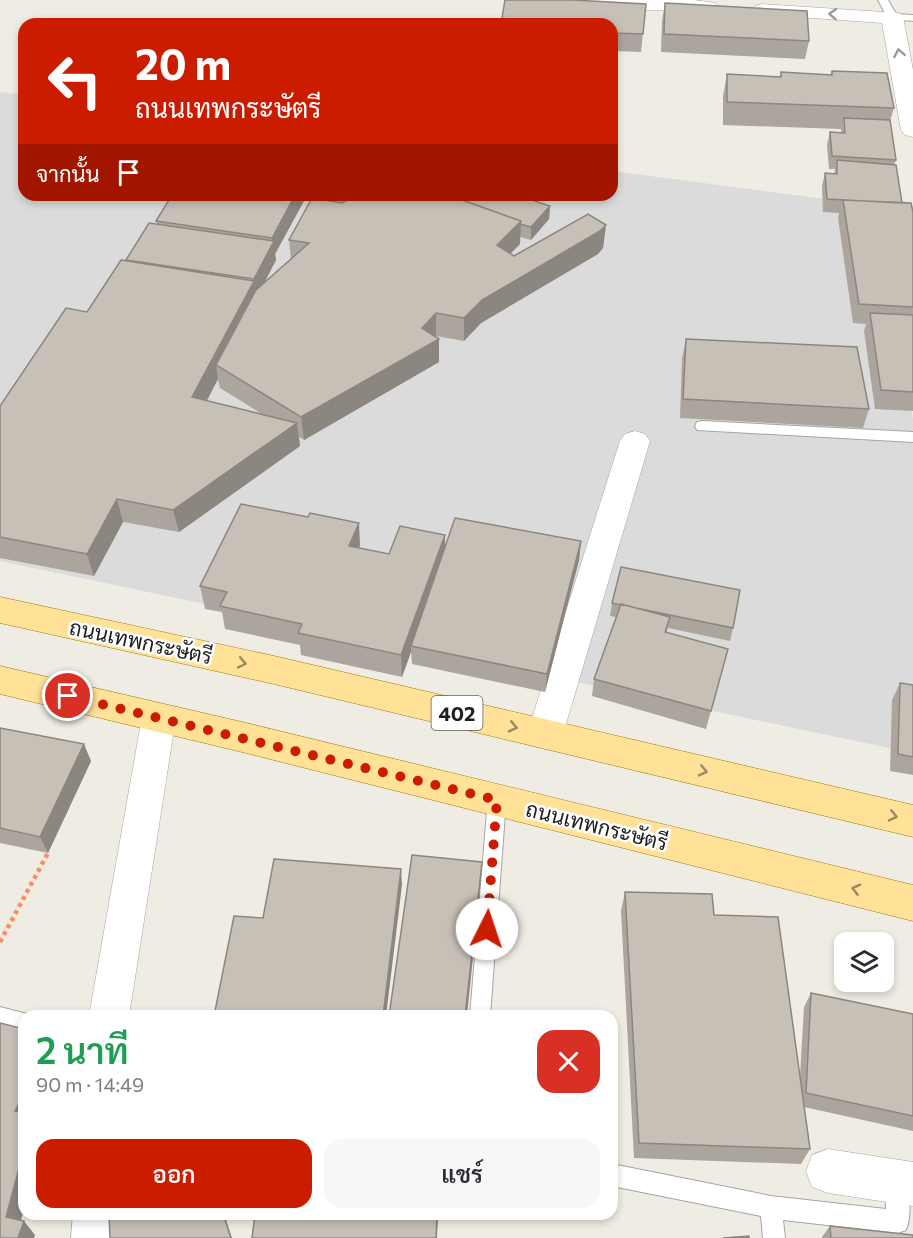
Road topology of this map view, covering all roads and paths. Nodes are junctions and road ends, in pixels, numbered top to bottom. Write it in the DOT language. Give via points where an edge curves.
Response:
graph roads {
  1 [pos="578,0"];
  2 [pos="896,9"];
  3 [pos="913,130"];
  4 [pos="702,426"];
  5 [pos="913,437"];
  6 [pos="635,441"];
  7 [pos="0,610"];
  8 [pos="0,680"];
  9 [pos="159,717"];
  10 [pos="545,734"];
  11 [pos="497,800"];
  12 [pos="913,821"];
  13 [pos="48,853"];
  14 [pos="913,903"];
  15 [pos="0,942"];
  16 [pos="110,1010"];
  17 [pos="480,1010"];
  18 [pos="0,1017"];
  19 [pos="18,1021"];
  20 [pos="828,1171"];
  21 [pos="618,1176"];
  22 [pos="904,1183"];
  23 [pos="771,1207"];
  24 [pos="95,1220"];
  25 [pos="94,1238"];
  26 [pos="774,1238"];
  2 -- 1 [label="street, one-way" via="735,9"];
  3 -- 2 [label="street, one-way"];
  4 -- 5 [label="lane"];
  6 -- 10 [label="street"];
  7 -- 10 [label="main road, ถนนเทพกระษัตรี / 402, one-way"];
  8 -- 9 [label="main road, ถนนเทพกระษัตรี"];
  9 -- 11 [label="main road, ถนนเทพกระษัตรี"];
  9 -- 16 [label="street"];
  10 -- 12 [label="main road, ถนนเทพกระษัตรี / 402, one-way"];
  14 -- 11 [label="main road, ถนนเทพกระษัตรี, one-way"];
  11 -- 17 [label="lane"];
  13 -- 15 [label="path"];
  18 -- 19 [label="lane"];
  20 -- 22 [label="street"];
  21 -- 23 [label="lane"];
  22 -- 23 [label="lane" via="898,1222"];
  23 -- 26 [label="lane"];
  24 -- 25 [label="street"];
}
